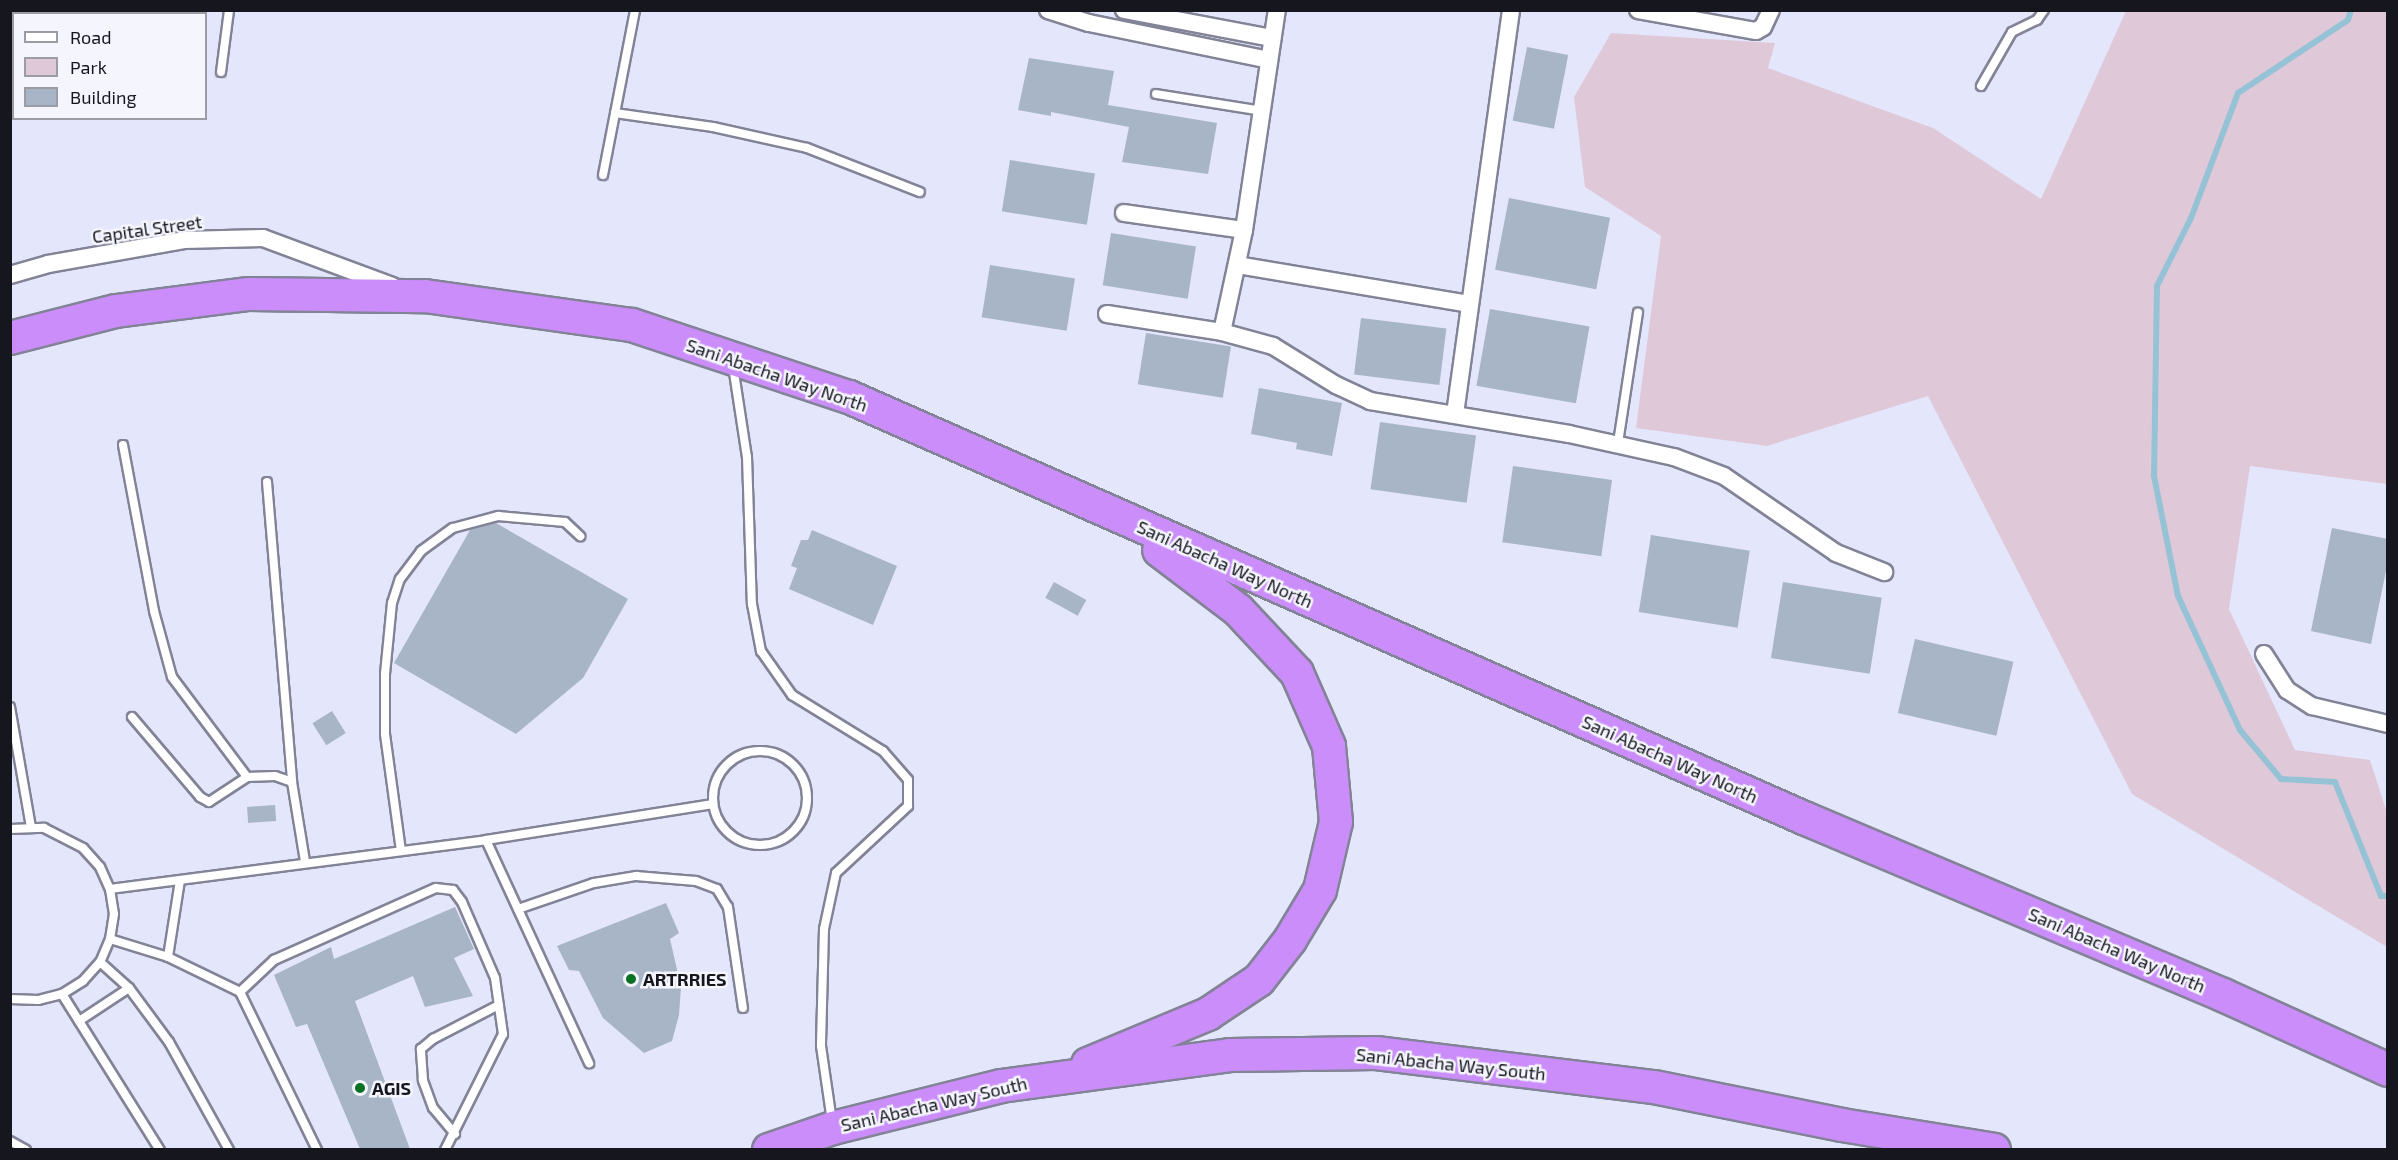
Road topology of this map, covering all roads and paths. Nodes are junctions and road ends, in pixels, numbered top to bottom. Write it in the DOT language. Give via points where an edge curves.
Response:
graph roads {
  1 [pos="229,10"];
  2 [pos="635,10"];
  3 [pos="1048,10"];
  4 [pos="1123,10"];
  5 [pos="1277,10"];
  6 [pos="1511,10"];
  7 [pos="1638,10"];
  8 [pos="1771,10"];
  9 [pos="2044,10"];
  10 [pos="1089,17"];
  11 [pos="1121,28"];
  12 [pos="1272,38"];
  13 [pos="1269,60"];
  14 [pos="221,72"];
  15 [pos="1981,86"];
  16 [pos="1156,94"];
  17 [pos="1262,111"];
  18 [pos="615,113"];
  19 [pos="603,175"];
  20 [pos="920,192"];
  21 [pos="1124,213"];
  22 [pos="1244,230"];
  23 [pos="1237,265"];
  24 [pos="10,275"];
  25 [pos="425,296"];
  26 [pos="1470,304"];
  27 [pos="1638,313"];
  28 [pos="1107,314"];
  29 [pos="1222,332"];
  30 [pos="10,338"];
  31 [pos="732,359"];
  32 [pos="1455,414"];
  33 [pos="1618,443"];
  34 [pos="123,445"];
  35 [pos="267,482"];
  36 [pos="1039,483"];
  37 [pos="580,536"];
  38 [pos="1884,572"];
  39 [pos="2264,654"];
  40 [pos="10,708"];
  41 [pos="132,717"];
  42 [pos="2388,724"];
  43 [pos="247,777"];
  44 [pos="292,782"];
  45 [pos="713,804"];
  46 [pos="31,827"];
  47 [pos="10,829"];
  48 [pos="486,840"];
  49 [pos="401,851"];
  50 [pos="305,861"];
  51 [pos="180,880"];
  52 [pos="110,889"];
  53 [pos="518,909"];
  54 [pos="110,939"];
  55 [pos="168,957"];
  56 [pos="100,962"];
  57 [pos="129,988"];
  58 [pos="240,992"];
  59 [pos="62,994"];
  60 [pos="10,999"];
  61 [pos="499,1005"];
  62 [pos="743,1008"];
  63 [pos="79,1022"];
  64 [pos="590,1063"];
  65 [pos="2388,1070"];
  66 [pos="1057,1078"];
  67 [pos="833,1128"];
  68 [pos="455,1134"];
  69 [pos="10,1141"];
  70 [pos="26,1149"];
  71 [pos="160,1149"];
  72 [pos="229,1149"];
  73 [pos="317,1149"];
  74 [pos="445,1149"];
  75 [pos="769,1149"];
  76 [pos="1994,1149"];
  1 -- 14 [label="lane"];
  2 -- 18 [label="lane"];
  3 -- 10 [label="street"];
  4 -- 11 [label="street"];
  4 -- 12 [label="street"];
  5 -- 12 [label="street"];
  6 -- 26 [label="street"];
  7 -- 8 [label="street" via="1756,31 1763,27"];
  9 -- 15 [label="lane" via="2037,20 2012,32"];
  10 -- 11 [label="street"];
  11 -- 13 [label="street"];
  12 -- 13 [label="street"];
  13 -- 17 [label="street"];
  16 -- 17 [label="lane"];
  17 -- 22 [label="street"];
  18 -- 19 [label="lane"];
  18 -- 20 [label="lane" via="713,127 807,148"];
  21 -- 22 [label="street"];
  22 -- 23 [label="street"];
  23 -- 26 [label="street"];
  23 -- 29 [label="street"];
  24 -- 25 [label="street, Capital Street" via="48,264 184,240 263,238 347,272"];
  25 -- 30 [label="highway, Sani Abacha Way North" via="249,294 116,311"];
  25 -- 31 [label="highway, Sani Abacha Way North" via="632,325"];
  26 -- 32 [label="street"];
  27 -- 33 [label="lane"];
  28 -- 29 [label="street"];
  29 -- 32 [label="street" via="1273,346 1370,401"];
  31 -- 36 [label="highway, Sani Abacha Way North" via="849,398"];
  31 -- 67 [label="lane" via="747,457 752,604 761,651 792,695 883,751 908,780 908,806 836,873 824,929 821,1047"];
  32 -- 33 [label="street"];
  33 -- 38 [label="street" via="1674,457 1724,476 1836,553"];
  34 -- 43 [label="lane" via="167,664 172,677"];
  35 -- 44 [label="lane"];
  36 -- 65 [label="highway, Sani Abacha Way North"];
  36 -- 66 [label="highway" via="1170,556 1238,610 1297,673 1329,746 1336,822 1320,890 1290,940 1259,980 1208,1014"];
  37 -- 49 [label="lane" via="565,522 498,516 453,528 421,551 400,579 392,603 385,674 385,734"];
  39 -- 42 [label="street" via="2287,690 2312,706"];
  40 -- 46 [label="lane"];
  41 -- 43 [label="lane" via="200,797 209,801"];
  43 -- 44 [label="lane" via="275,776"];
  44 -- 50 [label="lane"];
  45 -- 45 [label="lane" via="725,830 737,839 765,845 792,833 801,821 806,791 802,776 791,762 761,750 738,756 719,772"];
  45 -- 48 [label="lane"];
  46 -- 47 [label="lane"];
  46 -- 52 [label="lane" via="56,832 83,848 100,867"];
  48 -- 49 [label="lane"];
  48 -- 53 [label="lane"];
  49 -- 50 [label="lane"];
  50 -- 51 [label="lane"];
  51 -- 52 [label="lane"];
  51 -- 55 [label="lane"];
  52 -- 54 [label="lane" via="114,914"];
  53 -- 62 [label="lane" via="594,883 636,876 696,881 717,889 728,907"];
  53 -- 64 [label="lane"];
  54 -- 55 [label="lane"];
  54 -- 56 [label="lane"];
  55 -- 58 [label="lane"];
  56 -- 57 [label="lane"];
  56 -- 59 [label="lane" via="83,981"];
  57 -- 63 [label="lane"];
  57 -- 72 [label="lane" via="170,1042"];
  58 -- 61 [label="lane" via="274,960 445,888 453,890 462,902 495,978"];
  58 -- 73 [label="lane"];
  59 -- 60 [label="lane" via="38,1000"];
  59 -- 63 [label="lane"];
  61 -- 68 [label="lane" via="503,1034"];
  61 -- 68 [label="lane" via="421,1049 423,1080 433,1108"];
  63 -- 71 [label="lane"];
  66 -- 67 [label="highway, Sani Abacha Way South" via="1001,1086"];
  66 -- 76 [label="highway, Sani Abacha Way South" via="1230,1055 1376,1053 1654,1087 1842,1125"];
  67 -- 75 [label="highway, Sani Abacha Way South"];
  68 -- 74 [label="lane"];
  69 -- 70 [label="lane"];
}
